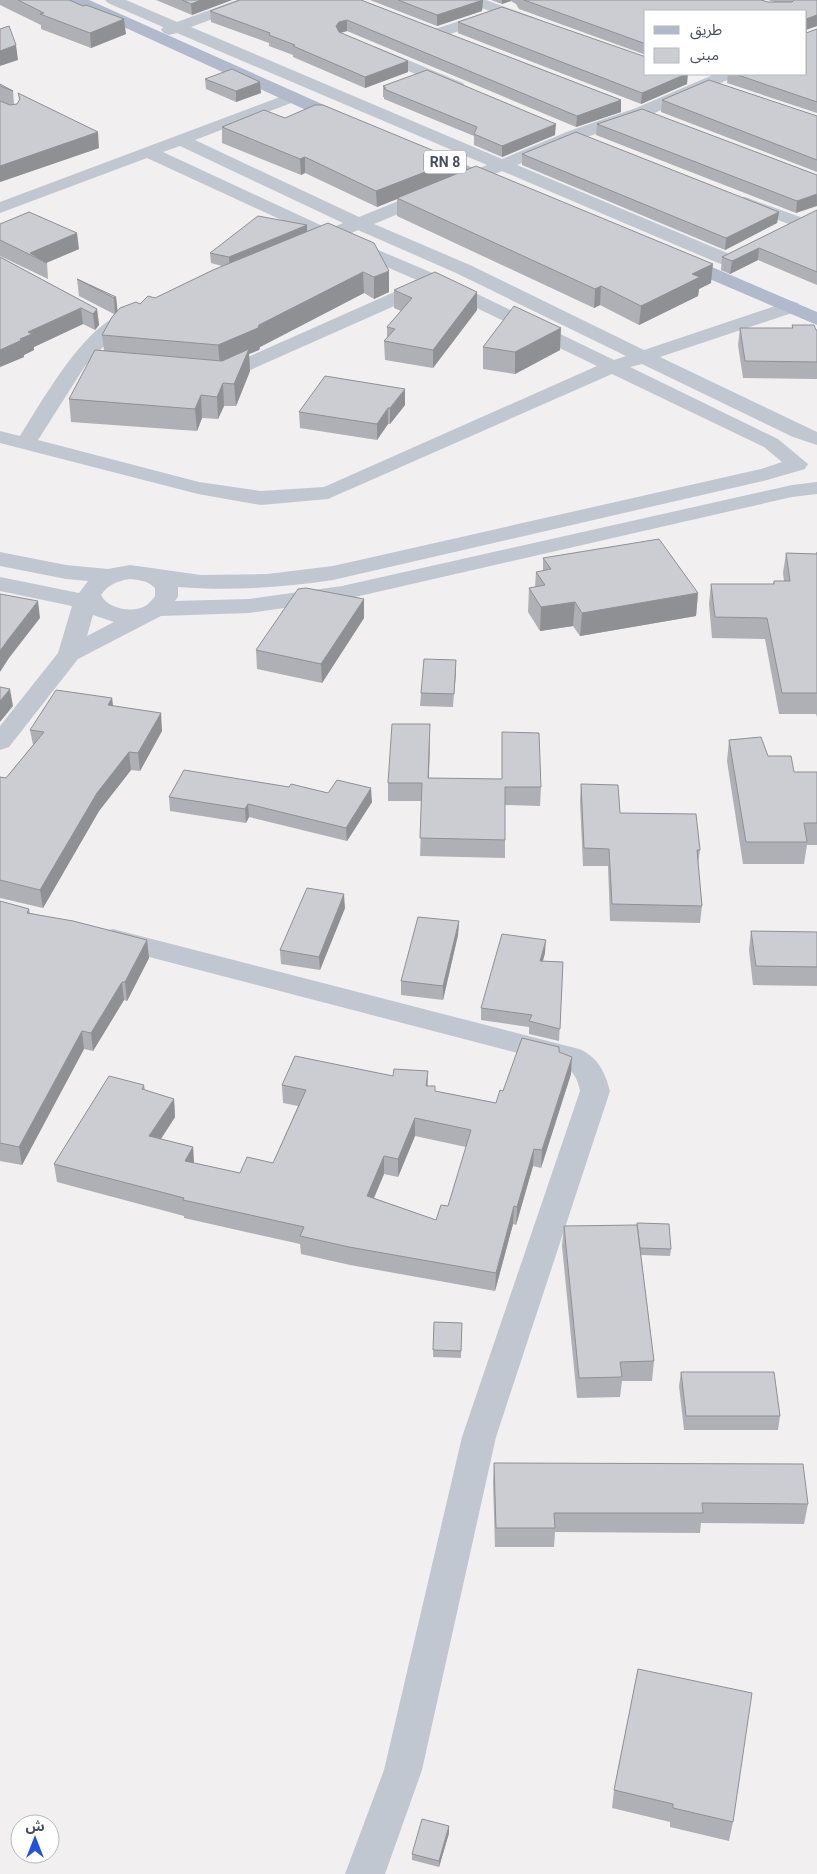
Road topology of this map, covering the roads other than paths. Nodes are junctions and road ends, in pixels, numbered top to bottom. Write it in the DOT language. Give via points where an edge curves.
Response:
graph roads {
  1 [pos="76,0"];
  2 [pos="113,0"];
  3 [pos="251,0"];
  4 [pos="472,0"];
  5 [pos="519,4"];
  6 [pos="504,11"];
  7 [pos="421,26"];
  8 [pos="176,27"];
  9 [pos="548,27"];
  10 [pos="438,33"];
  11 [pos="153,35"];
  12 [pos="457,40"];
  13 [pos="355,42"];
  14 [pos="426,73"];
  15 [pos="689,77"];
  16 [pos="408,80"];
  17 [pos="727,82"];
  18 [pos="707,84"];
  19 [pos="470,91"];
  20 [pos="372,94"];
  21 [pos="293,97"];
  22 [pos="353,101"];
  23 [pos="623,104"];
  24 [pos="642,112"];
  25 [pos="660,119"];
  26 [pos="358,126"];
  27 [pos="557,128"];
  28 [pos="575,135"];
  29 [pos="182,140"];
  30 [pos="593,143"];
  31 [pos="404,145"];
  32 [pos="150,153"];
  33 [pos="502,165"];
  34 [pos="477,176"];
  35 [pos="513,191"];
  36 [pos="732,197"];
  37 [pos="0,208"];
  38 [pos="359,224"];
  39 [pos="773,234"];
  40 [pos="330,236"];
  41 [pos="294,250"];
  42 [pos="668,255"];
  43 [pos="463,269"];
  44 [pos="704,270"];
  45 [pos="435,280"];
  46 [pos="791,307"];
  47 [pos="150,309"];
  48 [pos="97,315"];
  49 [pos="817,318"];
  50 [pos="114,324"];
  51 [pos="644,358"];
  52 [pos="612,367"];
  53 [pos="194,372"];
  54 [pos="0,437"];
  55 [pos="817,440"];
  56 [pos="26,443"];
  57 [pos="817,450"];
  58 [pos="797,464"];
  59 [pos="817,484"];
  60 [pos="817,488"];
  61 [pos="0,559"];
  62 [pos="29,564"];
  63 [pos="0,576"];
  64 [pos="109,576"];
  65 [pos="157,577"];
  66 [pos="0,584"];
  67 [pos="89,601"];
  68 [pos="150,611"];
  69 [pos="70,654"];
  70 [pos="0,742"];
  71 [pos="87,931"];
  72 [pos="366,1874"];
  1 -- 11 [label="main road"];
  2 -- 8 [label="street"];
  3 -- 8 [label="street"];
  4 -- 6 [label="street"];
  5 -- 6 [label="street"];
  6 -- 9 [label="street"];
  6 -- 10 [label="street"];
  7 -- 10 [label="street"];
  8 -- 11 [label="street"];
  8 -- 22 [label="street"];
  10 -- 12 [label="street"];
  11 -- 21 [label="main road"];
  13 -- 14 [label="street"];
  14 -- 16 [label="street"];
  14 -- 19 [label="street"];
  15 -- 18 [label="street"];
  17 -- 18 [label="street"];
  18 -- 24 [label="street"];
  20 -- 22 [label="street"];
  21 -- 26 [label="main road"];
  21 -- 29 [label="street"];
  22 -- 33 [label="street"];
  23 -- 24 [label="street"];
  24 -- 25 [label="street"];
  24 -- 28 [label="street"];
  27 -- 28 [label="street"];
  28 -- 30 [label="street"];
  28 -- 33 [label="street"];
  29 -- 32 [label="street"];
  29 -- 38 [label="street"];
  31 -- 34 [label="main road, RN 8"];
  32 -- 37 [label="street"];
  32 -- 40 [label="street"];
  33 -- 34 [label="street"];
  33 -- 44 [label="street" via="733,255"];
  34 -- 35 [label="main road, RN 8"];
  34 -- 38 [label="street"];
  36 -- 39 [label="street" via="804,219"];
  38 -- 40 [label="street"];
  38 -- 43 [label="street"];
  40 -- 41 [label="street"];
  40 -- 45 [label="street"];
  42 -- 44 [label="main road"];
  43 -- 45 [label="street"];
  43 -- 51 [label="street"];
  44 -- 46 [label="main road"];
  45 -- 52 [label="street"];
  45 -- 53 [label="street" via="223,375"];
  46 -- 49 [label="main road"];
  46 -- 51 [label="street"];
  47 -- 50 [label="street"];
  48 -- 50 [label="street"];
  50 -- 56 [label="street"];
  51 -- 52 [label="street"];
  51 -- 55 [label="street"];
  52 -- 56 [label="street" via="328,493 260,498 198,488"];
  52 -- 58 [label="street" via="771,444"];
  54 -- 56 [label="street"];
  57 -- 58 [label="street" via="799,458"];
  58 -- 59 [label="street" via="798,471"];
  58 -- 65 [label="street" via="767,474 294,580 214,584"];
  60 -- 68 [label="street" via="342,593 249,606"];
  61 -- 62 [label="street"];
  62 -- 63 [label="street"];
  62 -- 64 [label="street"];
  64 -- 65 [label="street" via="134,572"];
  64 -- 67 [label="street" via="92,588"];
  65 -- 68 [label="street" via="168,589 168,596 164,603"];
  66 -- 67 [label="street"];
  67 -- 68 [label="street" via="109,614 121,616"];
  67 -- 69 [label="street"];
  68 -- 69 [label="street"];
  69 -- 70 [label="street"];
  71 -- 72 [label="street" via="569,1056 582,1061 590,1072 595,1091 479,1437 403,1770"];
}
